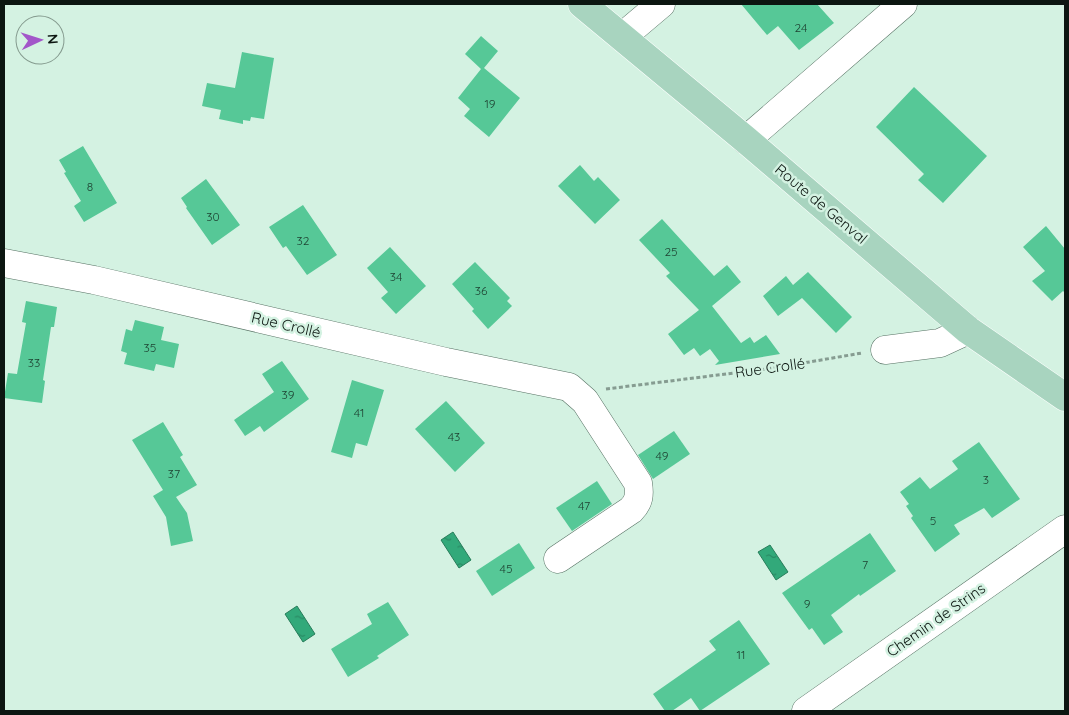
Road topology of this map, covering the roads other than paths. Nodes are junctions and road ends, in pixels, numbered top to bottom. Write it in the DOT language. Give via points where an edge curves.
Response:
graph roads {
  1 [pos="582,4"];
  2 [pos="661,4"];
  3 [pos="903,4"];
  4 [pos="622,38"];
  5 [pos="746,140"];
  6 [pos="4,263"];
  7 [pos="968,330"];
  8 [pos="885,350"];
  9 [pos="1065,397"];
  10 [pos="1065,529"];
  11 [pos="558,559"];
  12 [pos="806,711"];
  1 -- 4 [label="main road, Route de Genval"];
  2 -- 4 [label="street"];
  3 -- 5 [label="street"];
  4 -- 5 [label="main road, Route de Genval"];
  5 -- 7 [label="main road, Route de Genval"];
  6 -- 11 [label="street, Rue Crollé" via="94,280 569,387 585,400 638,483 640,494 637,504 630,510"];
  7 -- 8 [label="street" via="940,343"];
  7 -- 9 [label="main road, Route de Genval"];
  10 -- 12 [label="street, Chemin de Strins"];
}
